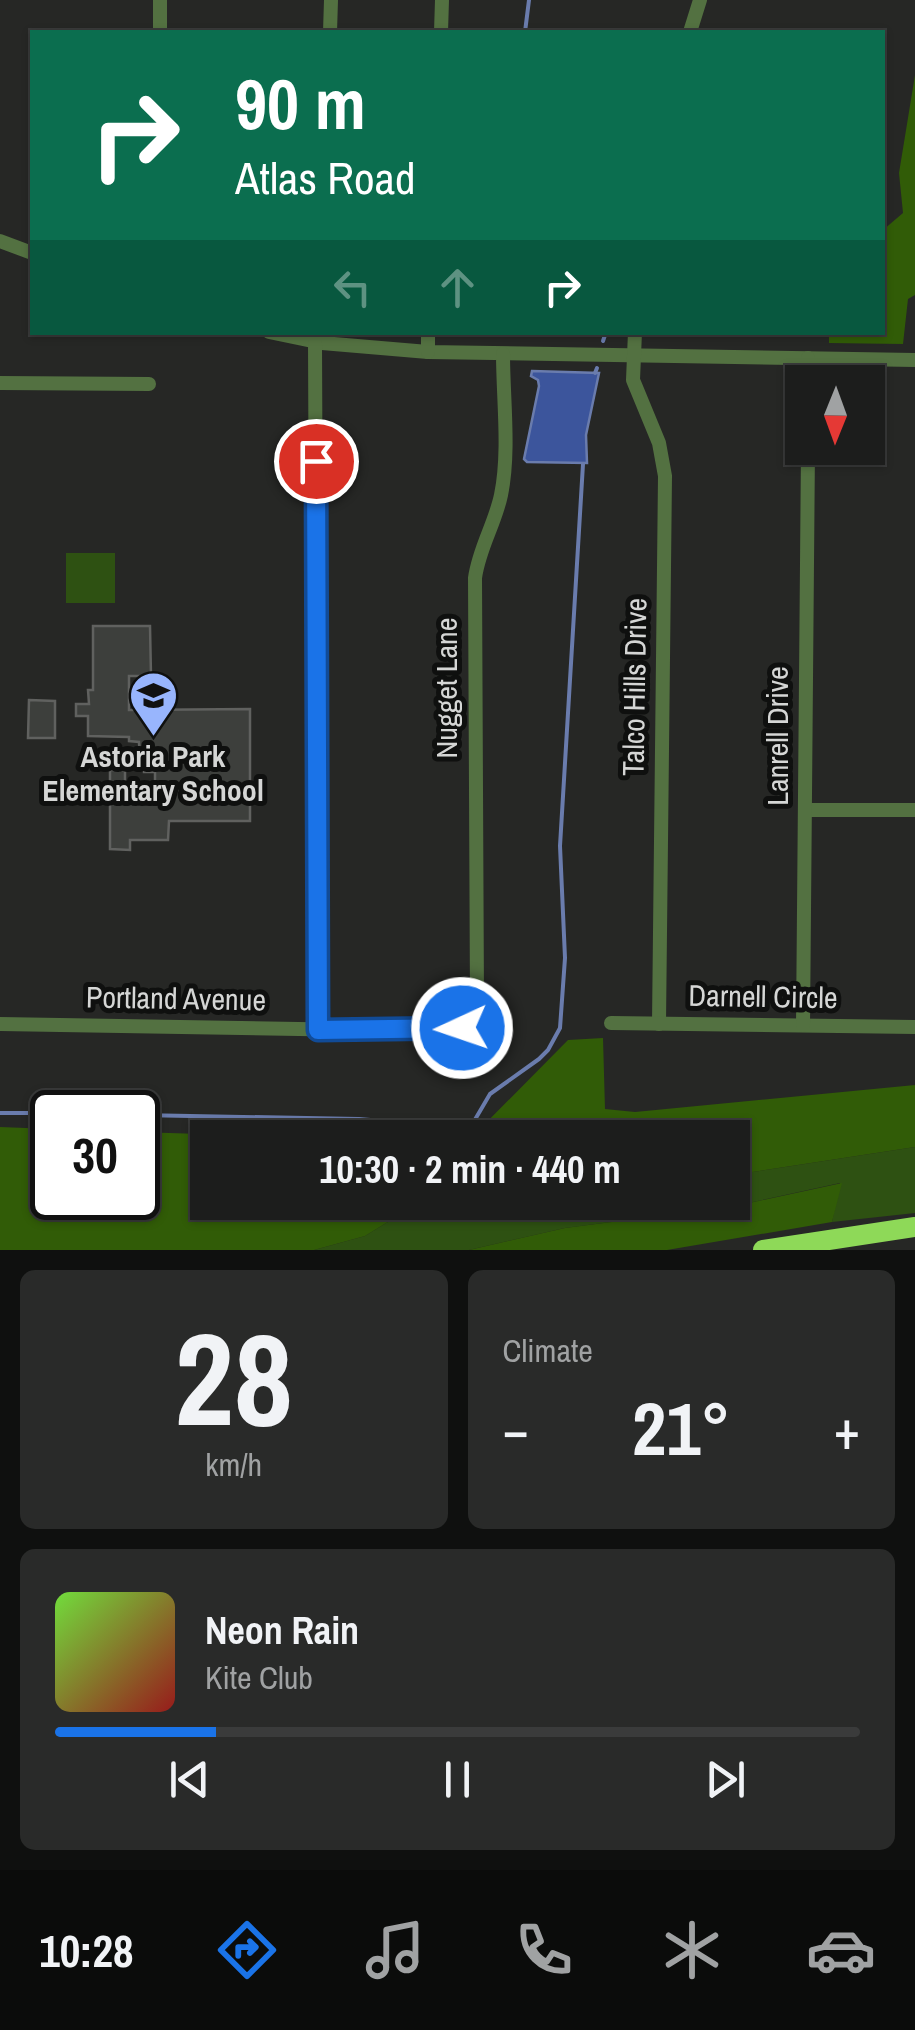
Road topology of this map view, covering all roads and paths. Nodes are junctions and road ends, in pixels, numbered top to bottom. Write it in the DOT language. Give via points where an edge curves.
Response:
graph roads {
  1 [pos="160,0"];
  2 [pos="331,0"];
  3 [pos="442,0"];
  4 [pos="700,0"];
  5 [pos="160,30"];
  6 [pos="330,30"];
  7 [pos="441,30"];
  8 [pos="691,30"];
  9 [pos="0,243"];
  10 [pos="30,252"];
  11 [pos="283,335"];
  12 [pos="428,335"];
  13 [pos="635,335"];
  14 [pos="315,342"];
  15 [pos="428,352"];
  16 [pos="504,354"];
  17 [pos="633,356"];
  18 [pos="808,358"];
  19 [pos="915,360"];
  20 [pos="808,365"];
  21 [pos="0,382"];
  22 [pos="149,384"];
  23 [pos="808,465"];
  24 [pos="805,810"];
  25 [pos="915,810"];
  26 [pos="611,1023"];
  27 [pos="0,1024"];
  28 [pos="469,1024"];
  29 [pos="660,1024"];
  30 [pos="803,1025"];
  31 [pos="915,1027"];
  32 [pos="318,1030"];
  33 [pos="915,1227"];
  34 [pos="763,1250"];
  1 -- 5 [label="street"];
  2 -- 6 [label="street"];
  3 -- 7 [label="street"];
  4 -- 8 [label="street"];
  9 -- 10 [label="street"];
  11 -- 14 [label="street"];
  12 -- 15 [label="street"];
  13 -- 17 [label="street, Talco Hills Drive"];
  14 -- 15 [label="street"];
  14 -- 32 [label="street"];
  15 -- 16 [label="street"];
  16 -- 17 [label="street"];
  16 -- 28 [label="street, Nugget Lane" via="503,483 475,578 477,1000"];
  17 -- 18 [label="street"];
  17 -- 29 [label="street, Talco Hills Drive" via="636,393 659,443 665,476"];
  18 -- 19 [label="street"];
  18 -- 20 [label="street"];
  21 -- 22 [label="street"];
  23 -- 24 [label="street, Lanrell Drive"];
  24 -- 25 [label="street"];
  24 -- 30 [label="street, Lanrell Drive"];
  26 -- 29 [label="street, Darnell Circle"];
  27 -- 32 [label="street, Portland Avenue"];
  28 -- 32 [label="street, Portland Avenue" via="450,1030"];
  29 -- 30 [label="street, Darnell Circle"];
  30 -- 31 [label="street, Darnell Circle"];
  33 -- 34 [label="highway"];
}
